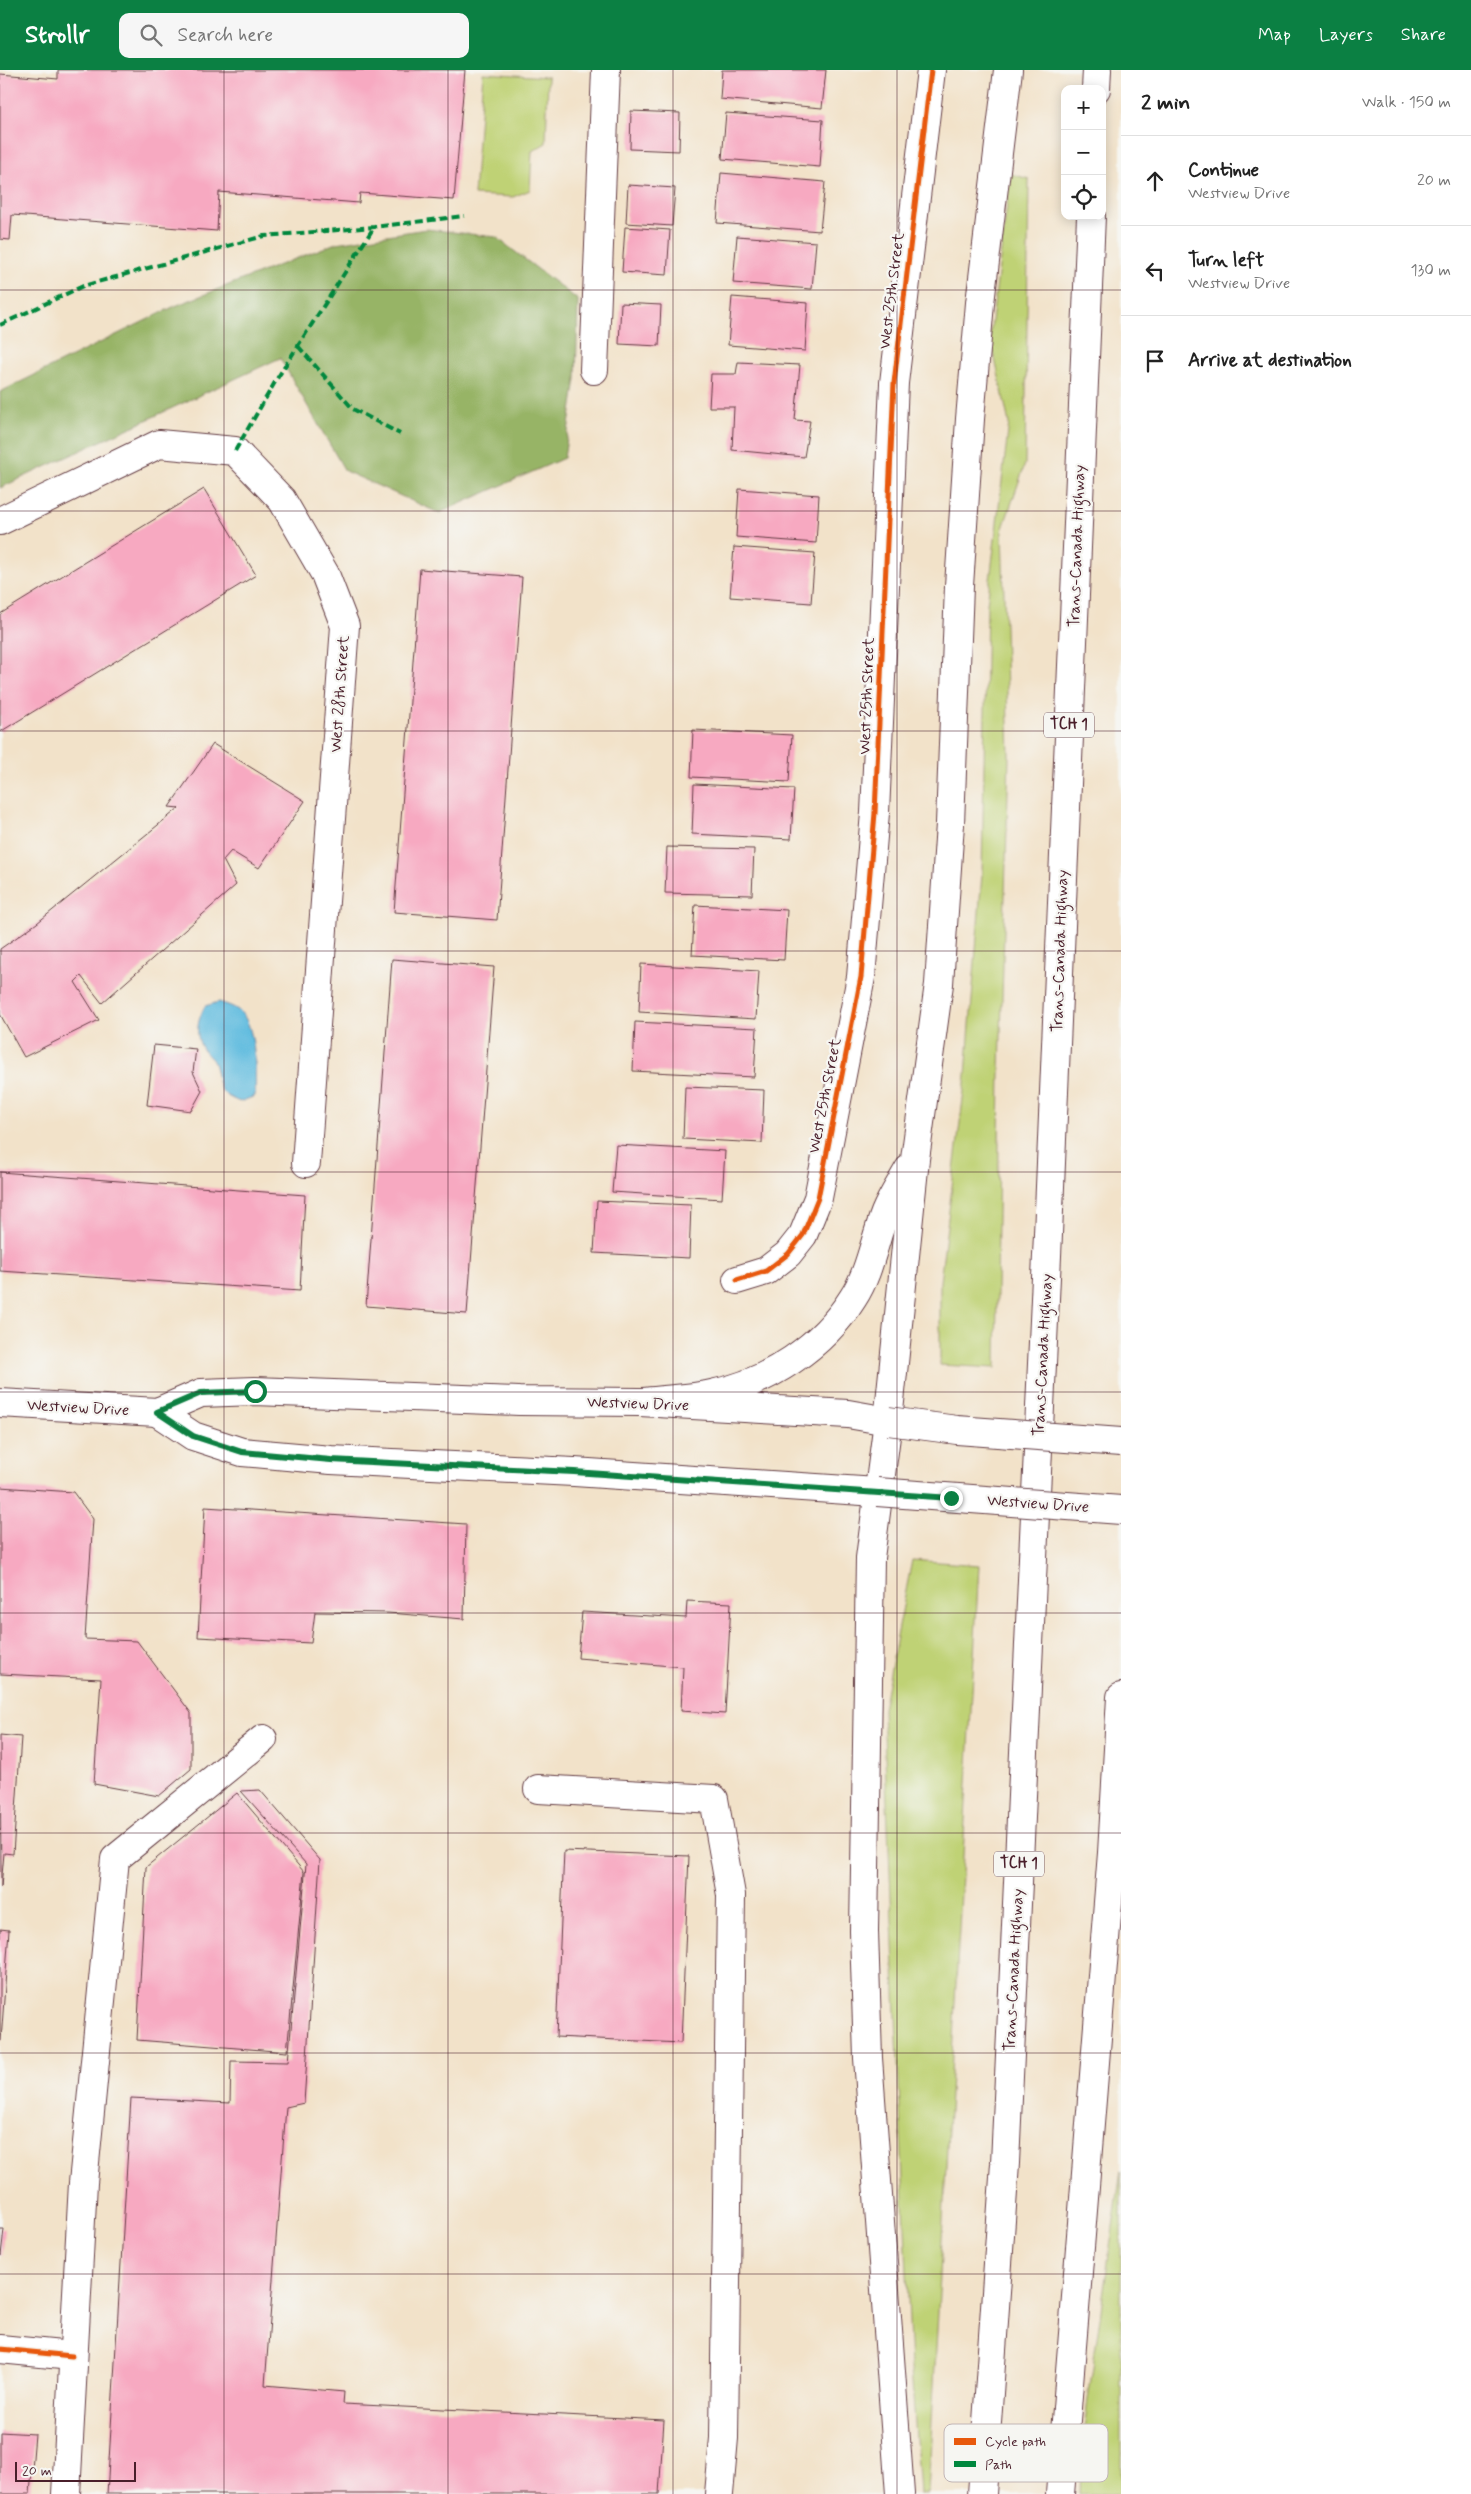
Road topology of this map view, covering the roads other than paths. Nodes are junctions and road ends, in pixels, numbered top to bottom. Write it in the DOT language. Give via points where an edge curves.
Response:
graph roads {
  1 [pos="606,70"];
  2 [pos="931,70"];
  3 [pos="1008,70"];
  4 [pos="1097,70"];
  5 [pos="1096,85"];
  6 [pos="1091,220"];
  7 [pos="594,370"];
  8 [pos="0,521"];
  9 [pos="915,1159"];
  10 [pos="306,1164"];
  11 [pos="737,1280"];
  12 [pos="640,1402"];
  13 [pos="0,1403"];
  14 [pos="157,1412"];
  15 [pos="888,1421"];
  16 [pos="1121,1442"];
  17 [pos="877,1492"];
  18 [pos="1121,1510"];
  19 [pos="1121,1697"];
  20 [pos="264,1739"];
  21 [pos="538,1789"];
  22 [pos="0,2349"];
  23 [pos="72,2356"];
  24 [pos="987,2424"];
  25 [pos="1066,2424"];
  26 [pos="66,2494"];
  27 [pos="719,2494"];
  28 [pos="900,2494"];
  1 -- 7 [label="main road"];
  2 -- 11 [label="main road, West 25th Street" via="894,383 875,812 860,977 818,1198 803,1235 788,1254 766,1271"];
  3 -- 9 [label="main road" via="981,294 970,419 939,984"];
  4 -- 5 [label="main road"];
  6 -- 24 [label="main road, Trans-Canada Highway / TCH 1" via="1005,2163"];
  8 -- 10 [label="main road, West 28th Street" via="159,444 235,451 282,500 325,574 345,626"];
  9 -- 12 [label="main road" via="885,1212 874,1253 854,1297 826,1335 792,1360 755,1380 714,1394"];
  9 -- 15 [label="main road"];
  12 -- 14 [label="main road, Westview Drive" via="255,1391 201,1393"];
  12 -- 15 [label="main road, Westview Drive" via="848,1414"];
  13 -- 14 [label="main road, Westview Drive"];
  14 -- 17 [label="main road, Westview Drive" via="193,1436 242,1452"];
  15 -- 16 [label="main road, Westview Drive, bridge" via="957,1430"];
  15 -- 17 [label="main road"];
  17 -- 18 [label="main road, Westview Drive, bridge"];
  17 -- 28 [label="main road" via="870,1558 864,1931 875,2174"];
  19 -- 25 [label="main road" via="1112,1853"];
  20 -- 23 [label="main road" via="114,1859 83,2183"];
  21 -- 27 [label="main road" via="714,1799 731,1895 724,2438"];
  22 -- 23 [label="main road"];
  23 -- 26 [label="main road"];
}
